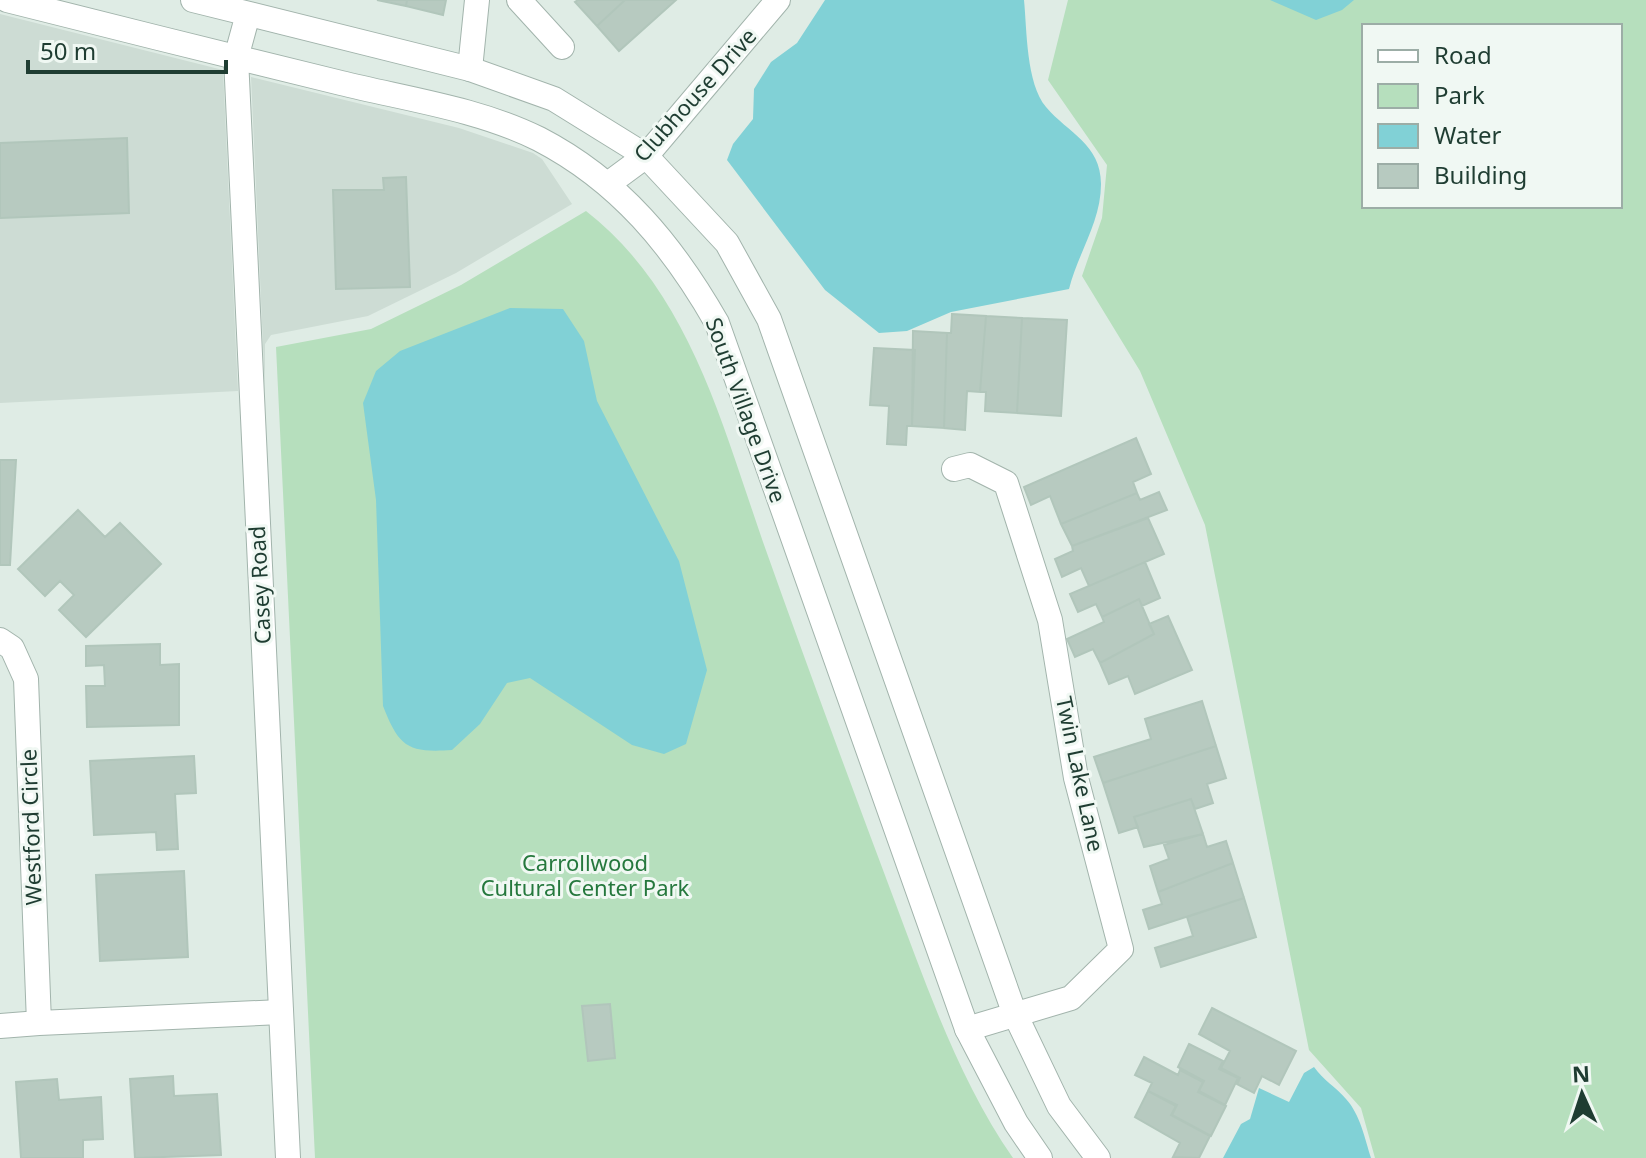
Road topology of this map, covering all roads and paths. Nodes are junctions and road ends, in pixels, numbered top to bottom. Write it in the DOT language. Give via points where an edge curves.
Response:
graph roads {
  1 [pos="7,0"];
  2 [pos="193,0"];
  3 [pos="477,0"];
  4 [pos="519,0"];
  5 [pos="778,0"];
  6 [pos="248,14"];
  7 [pos="562,47"];
  8 [pos="236,58"];
  9 [pos="470,69"];
  10 [pos="646,156"];
  11 [pos="608,184"];
  12 [pos="954,469"];
  13 [pos="0,640"];
  14 [pos="281,1012"];
  15 [pos="1014,1012"];
  16 [pos="39,1023"];
  17 [pos="0,1026"];
  18 [pos="967,1029"];
  19 [pos="288,1158"];
  20 [pos="1040,1158"];
  21 [pos="1098,1158"];
  1 -- 8 [label="street, South Village Drive"];
  2 -- 6 [label="street"];
  3 -- 9 [label="street"];
  4 -- 7 [label="street"];
  5 -- 10 [label="street, Clubhouse Drive"];
  6 -- 8 [label="street, Casey Road"];
  6 -- 9 [label="street"];
  8 -- 11 [label="street, South Village Drive" via="463,112 538,139"];
  8 -- 14 [label="street, Casey Road"];
  9 -- 10 [label="street" via="554,99"];
  10 -- 11 [label="street, Clubhouse Drive"];
  10 -- 15 [label="street" via="727,243 769,319"];
  11 -- 18 [label="street, South Village Drive" via="670,248 717,323"];
  12 -- 15 [label="street, Twin Lake Lane" via="970,465 1006,483 1050,620 1076,778 1121,949 1071,998"];
  13 -- 16 [label="street, Westford Circle" via="12,648 26,679"];
  14 -- 16 [label="street"];
  14 -- 19 [label="street, Casey Road"];
  15 -- 18 [label="street, Twin Lake Lane"];
  15 -- 21 [label="street" via="1059,1106"];
  16 -- 17 [label="street"];
  18 -- 20 [label="street, South Village Drive"];
}
